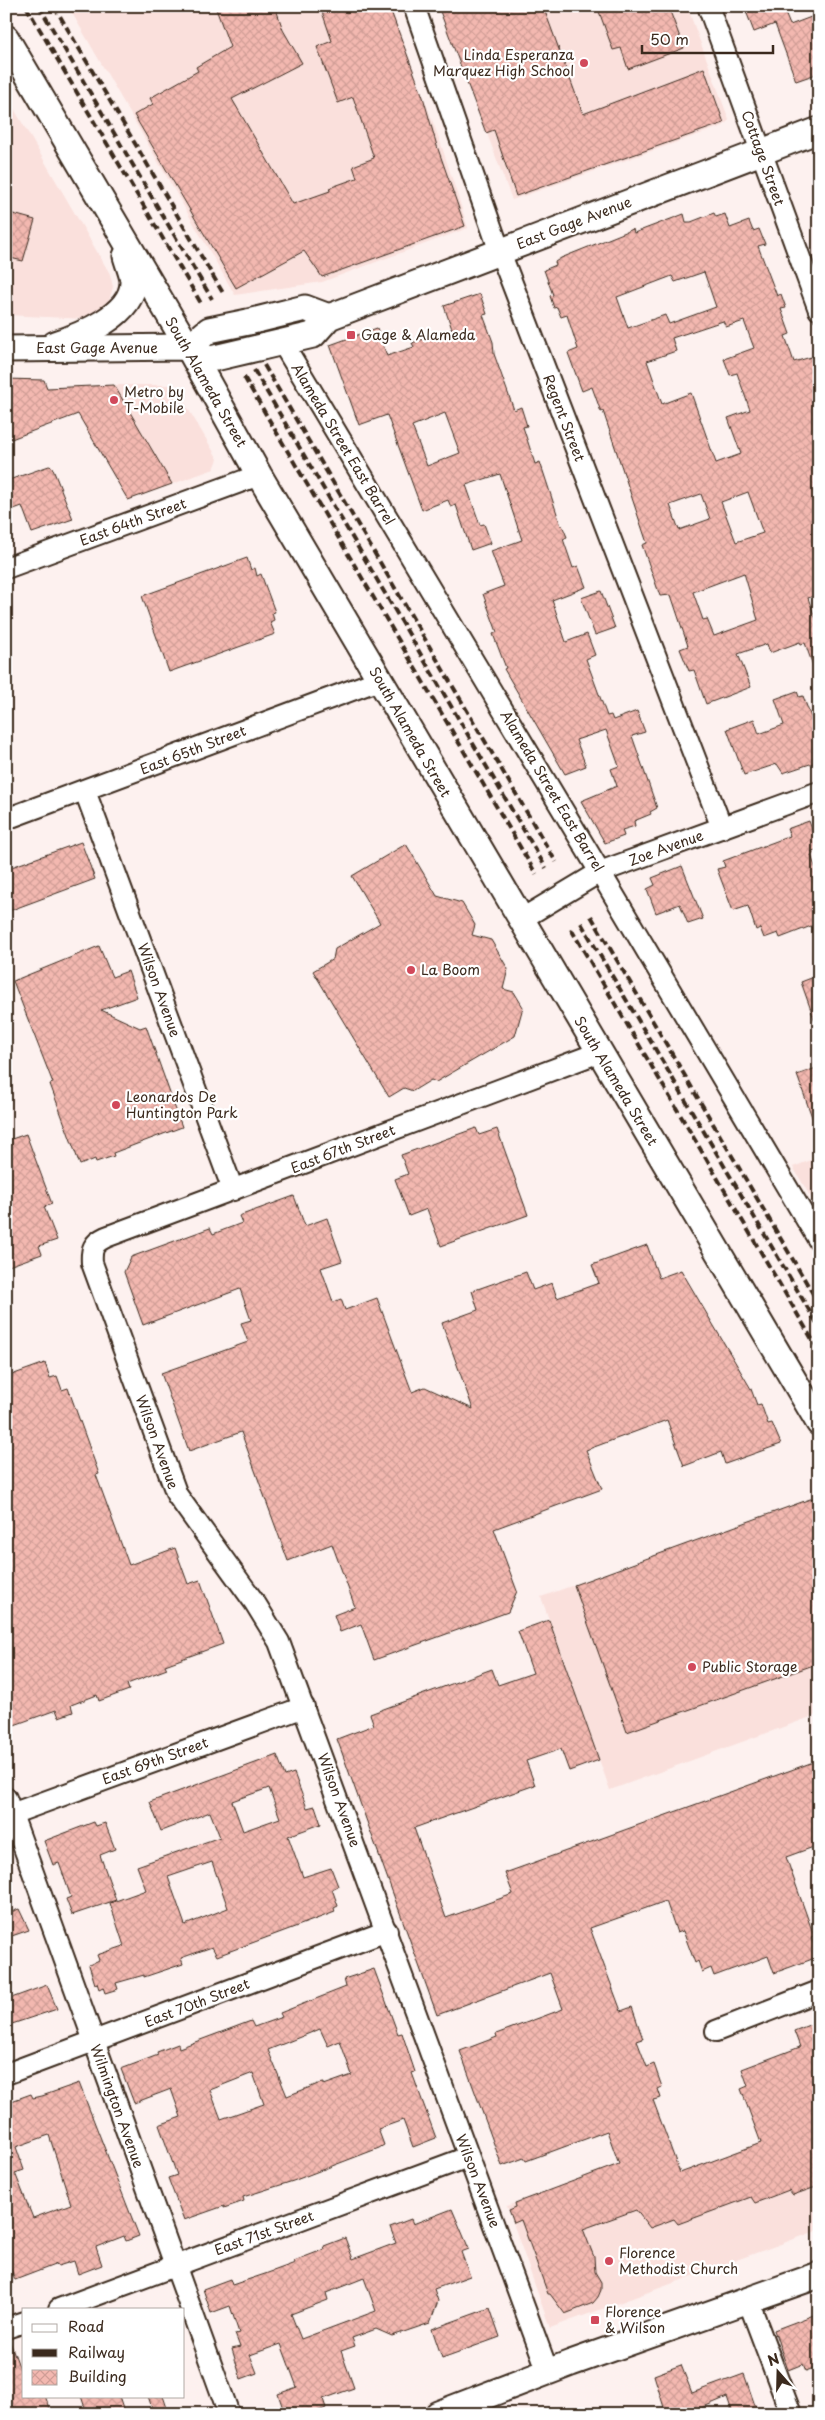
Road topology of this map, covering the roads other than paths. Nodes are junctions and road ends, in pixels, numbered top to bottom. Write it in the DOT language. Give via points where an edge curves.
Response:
graph roads {
  1 [pos="414,6"];
  2 [pos="708,6"];
  3 [pos="6,38"];
  4 [pos="819,130"];
  5 [pos="761,151"];
  6 [pos="118,230"];
  7 [pos="500,252"];
  8 [pos="819,310"];
  9 [pos="329,318"];
  10 [pos="195,341"];
  11 [pos="272,344"];
  12 [pos="6,349"];
  13 [pos="37,349"];
  14 [pos="259,475"];
  15 [pos="6,568"];
  16 [pos="380,680"];
  17 [pos="85,790"];
  18 [pos="819,792"];
  19 [pos="6,819"];
  20 [pos="722,828"];
  21 [pos="600,872"];
  22 [pos="520,920"];
  23 [pos="600,1052"];
  24 [pos="233,1190"];
  25 [pos="819,1241"];
  26 [pos="91,1249"];
  27 [pos="819,1423"];
  28 [pos="304,1707"];
  29 [pos="8,1809"];
  30 [pos="386,1931"];
  31 [pos="819,1992"];
  32 [pos="716,2031"];
  33 [pos="94,2042"];
  34 [pos="6,2074"];
  35 [pos="468,2156"];
  36 [pos="174,2266"];
  37 [pos="819,2275"];
  38 [pos="748,2300"];
  39 [pos="62,2308"];
  40 [pos="22,2323"];
  41 [pos="6,2328"];
  42 [pos="548,2372"];
  43 [pos="453,2411"];
  44 [pos="229,2414"];
  45 [pos="790,2414"];
  1 -- 7 [label="street, Regent Street"];
  2 -- 5 [label="street, Cottage Street"];
  3 -- 6 [label="main road, South Alameda Street"];
  4 -- 5 [label="main road, East Gage Avenue"];
  5 -- 7 [label="main road, East Gage Avenue"];
  5 -- 8 [label="street, Cottage Street"];
  6 -- 10 [label="main road, South Alameda Street"];
  6 -- 13 [label="main road" via="133,283 127,301 114,316 96,327"];
  7 -- 9 [label="main road, East Gage Avenue"];
  7 -- 20 [label="street, Regent Street"];
  9 -- 10 [label="main road, East Gage Avenue, bridge" via="305,308 209,330"];
  9 -- 11 [label="main road, East Gage Avenue" via="313,334"];
  10 -- 11 [label="main road, East Gage Avenue, bridge" via="215,358"];
  10 -- 13 [label="main road, East Gage Avenue"];
  10 -- 14 [label="main road, South Alameda Street"];
  11 -- 21 [label="street, Alameda Street East Barrel"];
  12 -- 13 [label="main road, East Gage Avenue"];
  14 -- 15 [label="street, East 64th Street"];
  14 -- 16 [label="main road, South Alameda Street"];
  16 -- 17 [label="street, East 65th Street"];
  16 -- 22 [label="main road, South Alameda Street"];
  17 -- 19 [label="street, East 65th Street"];
  17 -- 24 [label="street, Wilson Avenue"];
  18 -- 20 [label="street, Zoe Avenue"];
  20 -- 21 [label="street, Zoe Avenue"];
  21 -- 22 [label="street, Zoe Avenue"];
  21 -- 25 [label="street, Alameda Street East Barrel"];
  22 -- 23 [label="main road, South Alameda Street"];
  23 -- 24 [label="street, East 67th Street"];
  23 -- 27 [label="main road, South Alameda Street"];
  24 -- 26 [label="street, East 67th Street" via="98,1240"];
  26 -- 28 [label="street, Wilson Avenue" via="92,1262 177,1495 276,1636"];
  28 -- 29 [label="street, East 69th Street"];
  28 -- 30 [label="street, Wilson Avenue"];
  29 -- 33 [label="street, Wilmington Avenue"];
  30 -- 33 [label="street, East 70th Street"];
  30 -- 35 [label="street, Wilson Avenue"];
  31 -- 32 [label="street"];
  33 -- 34 [label="street, East 70th Street"];
  33 -- 36 [label="street, Wilmington Avenue"];
  35 -- 36 [label="street, East 71st Street"];
  35 -- 42 [label="street, Wilson Avenue"];
  36 -- 39 [label="street, East 71st Street"];
  36 -- 44 [label="street, Wilmington Avenue"];
  37 -- 38 [label="main road"];
  38 -- 42 [label="main road"];
  38 -- 45 [label="street"];
  40 -- 41 [label="street"];
  42 -- 43 [label="main road"];
}
